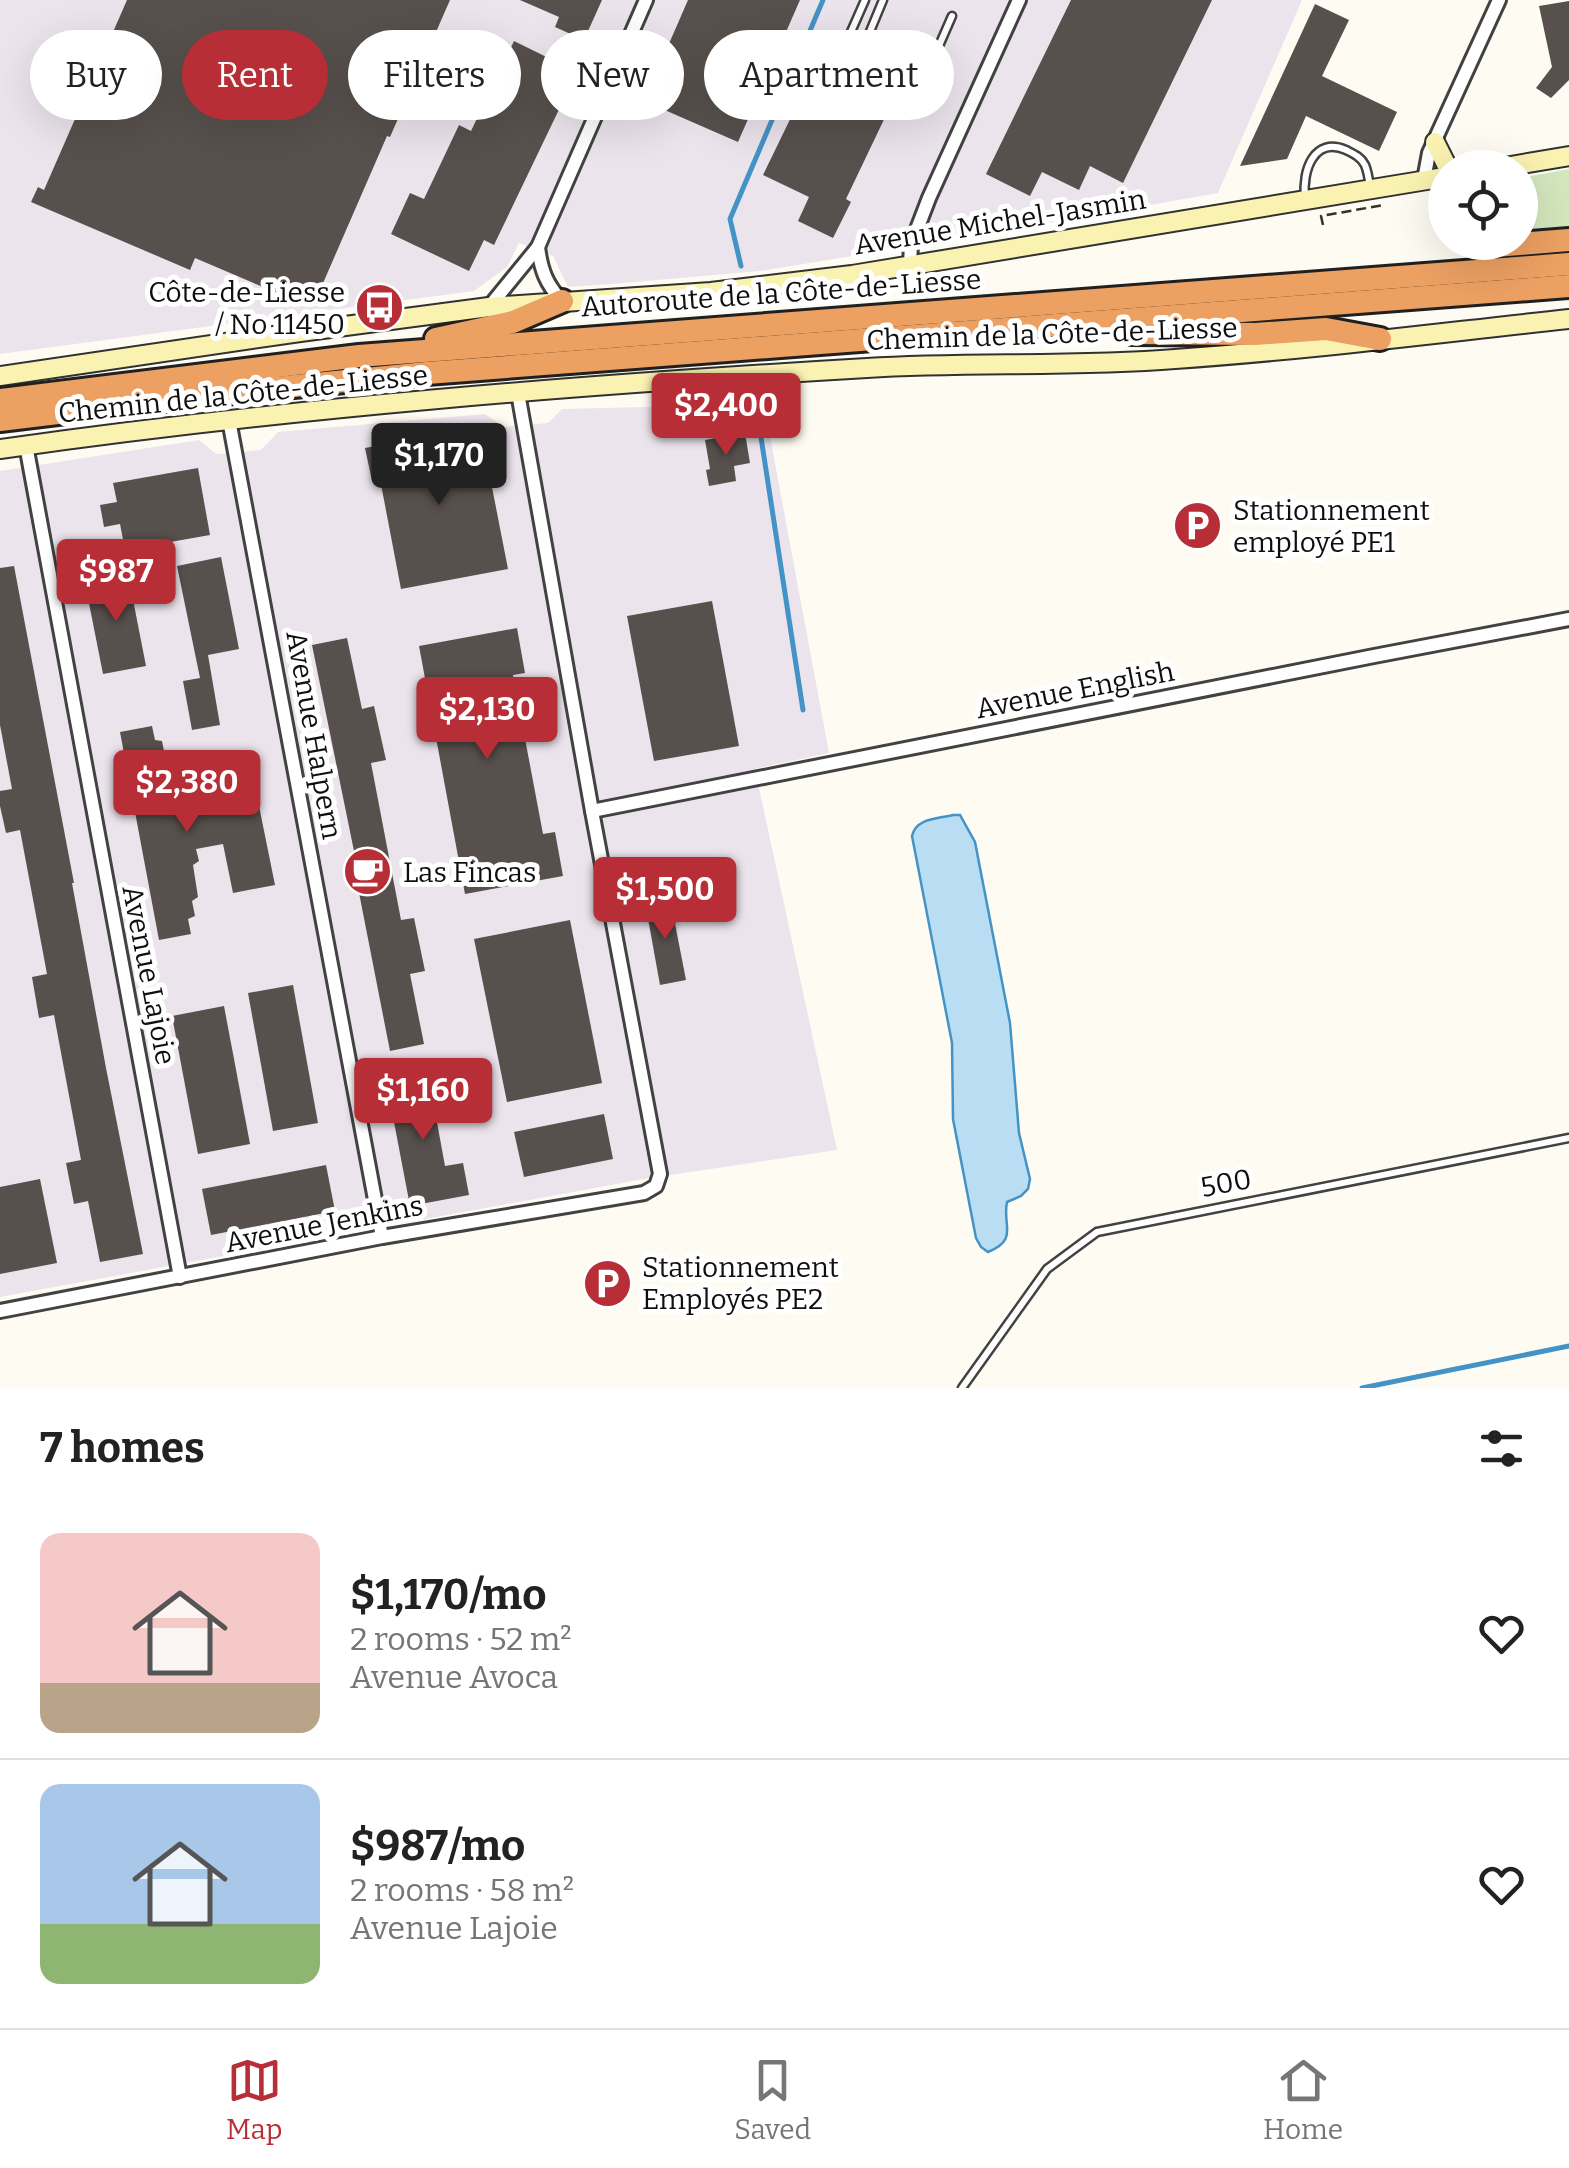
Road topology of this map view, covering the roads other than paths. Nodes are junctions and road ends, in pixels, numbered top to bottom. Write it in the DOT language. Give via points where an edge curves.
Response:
graph roads {
  1 [pos="646,0"];
  2 [pos="865,0"];
  3 [pos="883,0"];
  4 [pos="1019,0"];
  5 [pos="1499,0"];
  6 [pos="952,16"];
  7 [pos="852,30"];
  8 [pos="871,30"];
  9 [pos="946,30"];
  10 [pos="1435,142"];
  11 [pos="1439,150"];
  12 [pos="1569,156"];
  13 [pos="1538,161"];
  14 [pos="1428,179"];
  15 [pos="1424,180"];
  16 [pos="1376,194"];
  17 [pos="1305,200"];
  18 [pos="1569,240"];
  19 [pos="1538,243"];
  20 [pos="538,247"];
  21 [pos="910,264"];
  22 [pos="1569,264"];
  23 [pos="1569,286"];
  24 [pos="562,301"];
  25 [pos="490,307"];
  26 [pos="1569,319"];
  27 [pos="984,330"];
  28 [pos="1380,339"];
  29 [pos="359,356"];
  30 [pos="0,376"];
  31 [pos="518,392"];
  32 [pos="0,400"];
  33 [pos="0,420"];
  34 [pos="230,420"];
  35 [pos="26,445"];
  36 [pos="0,449"];
  37 [pos="1569,619"];
  38 [pos="592,811"];
  39 [pos="1569,1138"];
  40 [pos="382,1237"];
  41 [pos="180,1277"];
  42 [pos="0,1310"];
  43 [pos="962,1388"];
  1 -- 20 [label="street"];
  2 -- 7 [label="lane"];
  3 -- 8 [label="lane"];
  4 -- 21 [label="street" via="918,224"];
  5 -- 10 [label="street"];
  6 -- 9 [label="lane"];
  10 -- 11 [label="main road"];
  10 -- 15 [label="street"];
  12 -- 13 [label="main road"];
  14 -- 15 [label="main road, Avenue Michel-Jasmin"];
  15 -- 16 [label="main road, Avenue Michel-Jasmin"];
  16 -- 17 [label="main road, Avenue Michel-Jasmin"];
  16 -- 17 [label="lane" via="1361,159 1337,146 1318,153 1307,169"];
  17 -- 21 [label="main road, Avenue Michel-Jasmin"];
  18 -- 19 [label="highway"];
  20 -- 24 [label="street" via="544,276"];
  20 -- 25 [label="street"];
  21 -- 24 [label="main road, Avenue Michel-Jasmin" via="734,290"];
  22 -- 29 [label="highway, Autoroute de la Côte-de-Liesse"];
  23 -- 27 [label="highway, Autoroute de la Côte-de-Liesse"];
  24 -- 25 [label="main road, Chemin de la Côte-de-Liesse"];
  24 -- 29 [label="highway" via="513,322"];
  25 -- 30 [label="main road, Chemin de la Côte-de-Liesse"];
  26 -- 28 [label="main road, Chemin de la Côte-de-Liesse"];
  27 -- 28 [label="highway" via="1326,329"];
  27 -- 33 [label="highway, Autoroute de la Côte-de-Liesse" via="427,373"];
  28 -- 31 [label="main road, Chemin de la Côte-de-Liesse" via="1168,360 871,368"];
  29 -- 32 [label="highway, Autoroute de la Côte-de-Liesse"];
  31 -- 34 [label="main road, Chemin de la Côte-de-Liesse"];
  31 -- 38 [label="street"];
  34 -- 35 [label="main road, Chemin de la Côte-de-Liesse"];
  34 -- 40 [label="street, Avenue Halpern"];
  35 -- 36 [label="main road, Chemin de la Côte-de-Liesse"];
  35 -- 41 [label="street, Avenue Lajoie"];
  37 -- 38 [label="street, Avenue English"];
  38 -- 40 [label="street, Avenue Jenkins" via="660,1174 656,1186"];
  39 -- 43 [label="lane, 500" via="1097,1232 1047,1269"];
  40 -- 41 [label="street, Avenue Jenkins"];
  41 -- 42 [label="street, Avenue Jenkins"];
}
